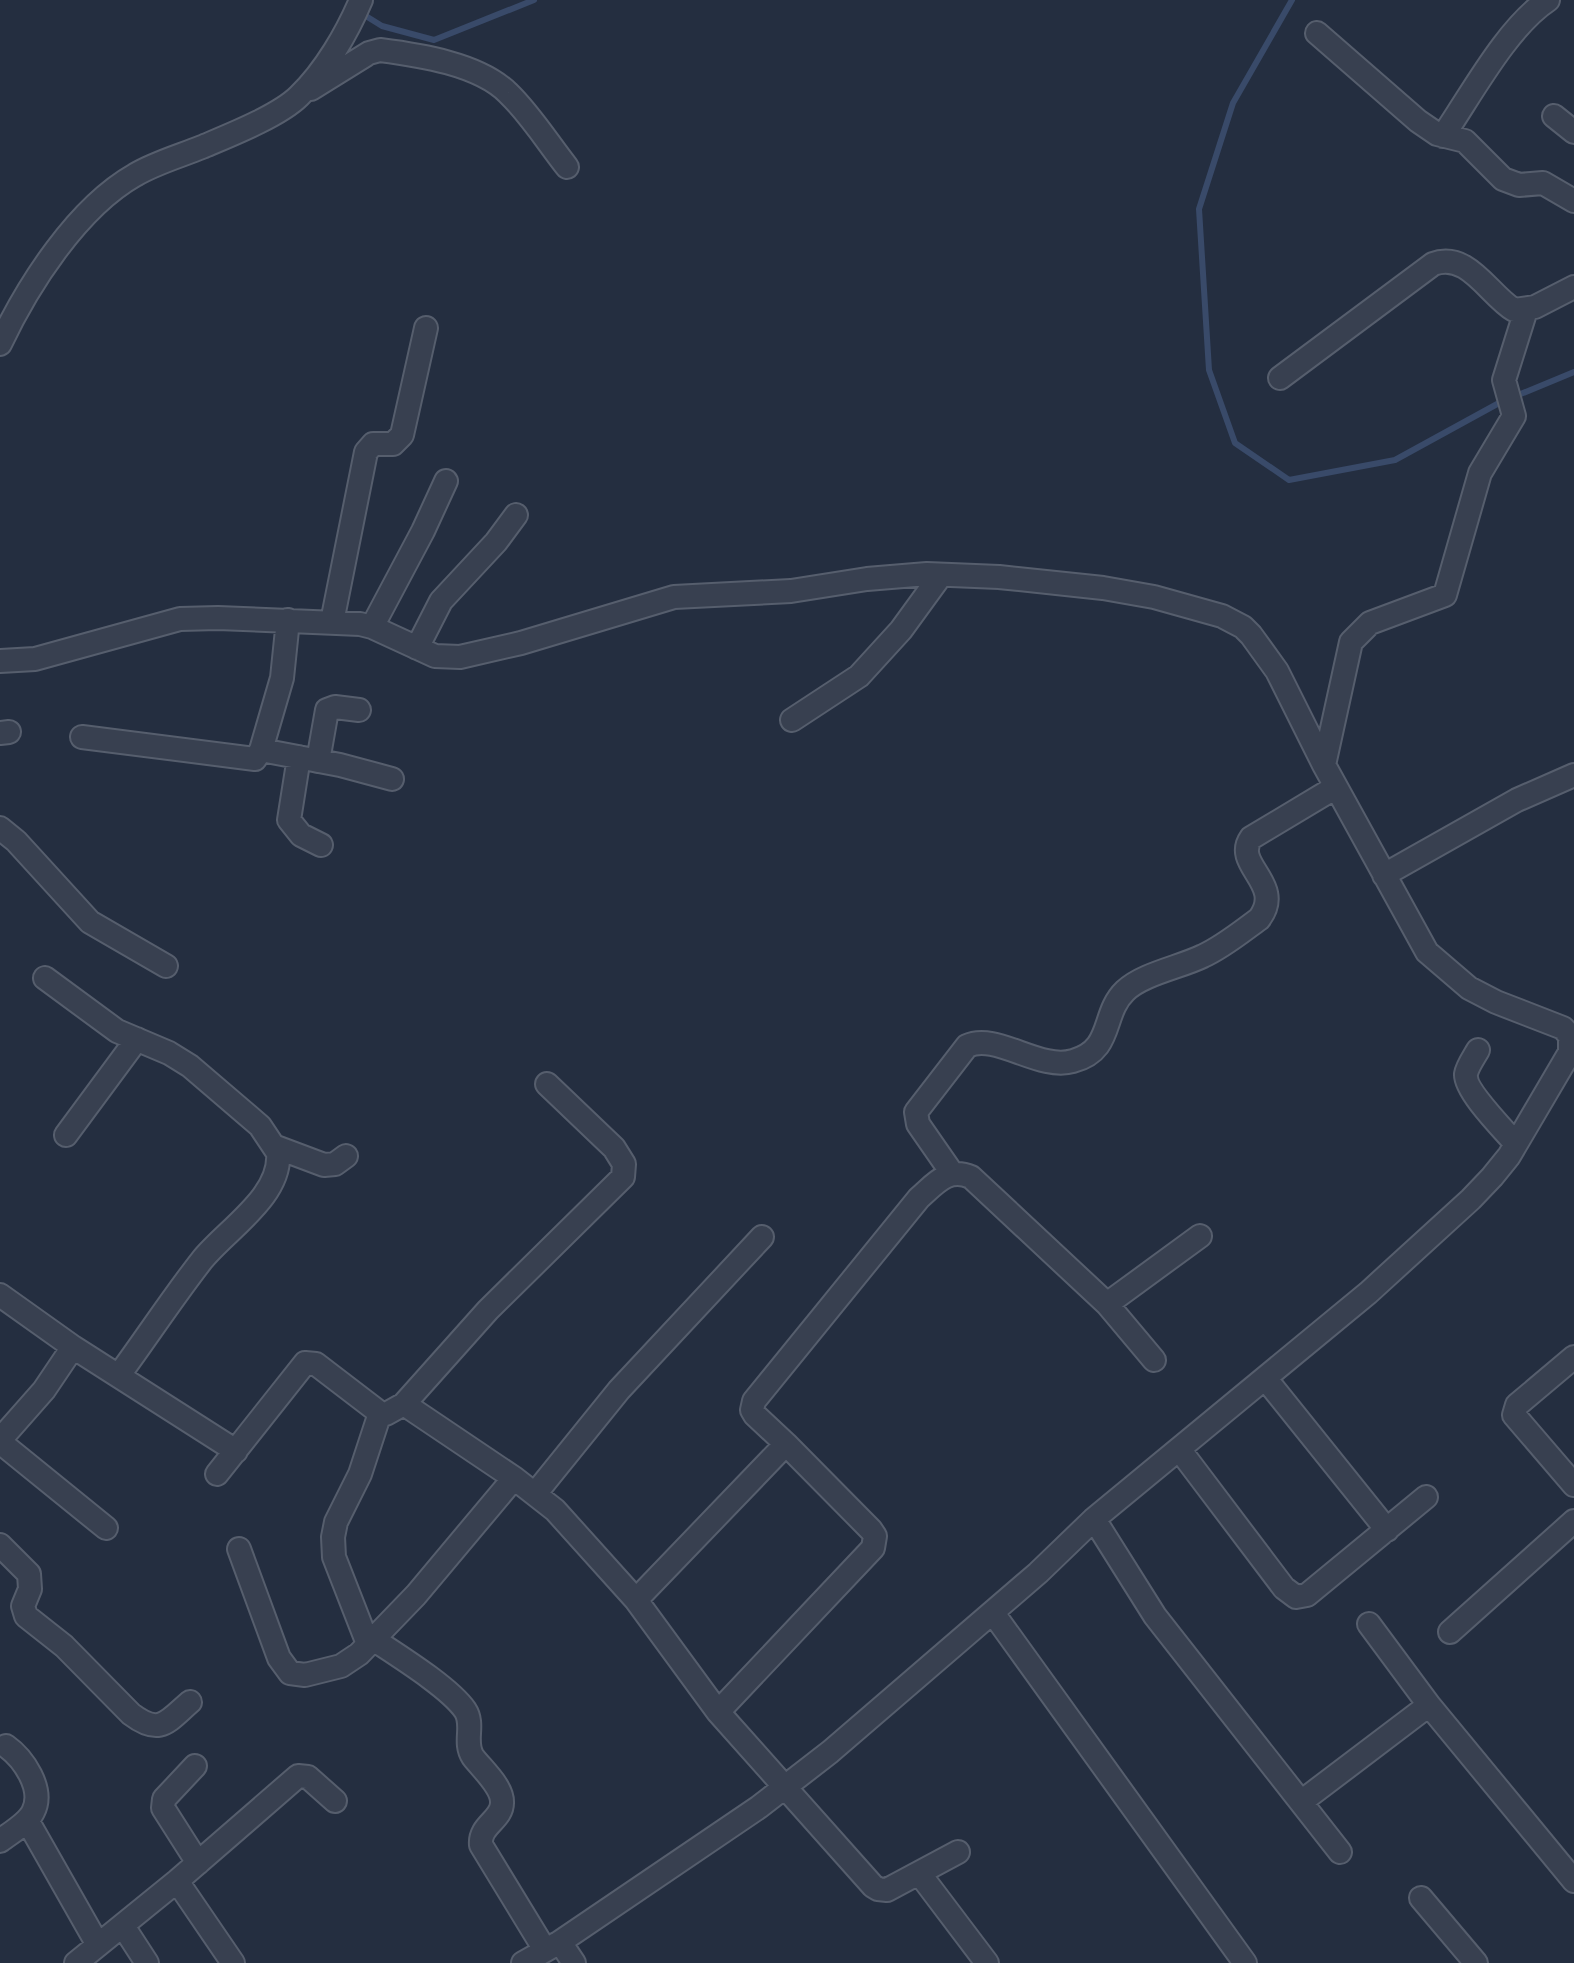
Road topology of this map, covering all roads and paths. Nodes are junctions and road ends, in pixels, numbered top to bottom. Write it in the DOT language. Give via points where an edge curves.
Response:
graph roads {
  1 [pos="1548,0"];
  2 [pos="357,10"];
  3 [pos="1317,33"];
  4 [pos="297,98"];
  5 [pos="1554,116"];
  6 [pos="1574,132"];
  7 [pos="1443,136"];
  8 [pos="567,167"];
  9 [pos="1574,201"];
  10 [pos="1574,287"];
  11 [pos="1526,310"];
  12 [pos="426,328"];
  13 [pos="0,344"];
  14 [pos="1280,378"];
  15 [pos="446,481"];
  16 [pos="516,515"];
  17 [pos="941,575"];
  18 [pos="288,620"];
  19 [pos="332,622"];
  20 [pos="372,627"];
  21 [pos="417,648"];
  22 [pos="0,661"];
  23 [pos="359,710"];
  24 [pos="792,720"];
  25 [pos="82,737"];
  26 [pos="261,750"];
  27 [pos="309,759"];
  28 [pos="1324,765"];
  29 [pos="1574,775"];
  30 [pos="392,779"];
  31 [pos="1336,787"];
  32 [pos="0,828"];
  33 [pos="321,845"];
  34 [pos="1384,875"];
  35 [pos="166,966"];
  36 [pos="45,978"];
  37 [pos="1570,1030"];
  38 [pos="137,1039"];
  39 [pos="1478,1050"];
  40 [pos="547,1084"];
  41 [pos="66,1135"];
  42 [pos="1516,1144"];
  43 [pos="276,1147"];
  44 [pos="346,1156"];
  45 [pos="952,1173"];
  46 [pos="1200,1236"];
  47 [pos="762,1237"];
  48 [pos="0,1295"];
  49 [pos="1107,1304"];
  50 [pos="73,1347"];
  51 [pos="1574,1357"];
  52 [pos="1154,1360"];
  53 [pos="119,1375"];
  54 [pos="1265,1378"];
  55 [pos="404,1404"];
  56 [pos="380,1413"];
  57 [pos="0,1441"];
  58 [pos="786,1444"];
  59 [pos="1179,1449"];
  60 [pos="236,1451"];
  61 [pos="217,1474"];
  62 [pos="514,1478"];
  63 [pos="1574,1485"];
  64 [pos="535,1494"];
  65 [pos="1426,1497"];
  66 [pos="1094,1519"];
  67 [pos="1574,1521"];
  68 [pos="106,1528"];
  69 [pos="1387,1530"];
  70 [pos="0,1545"];
  71 [pos="239,1549"];
  72 [pos="636,1600"];
  73 [pos="993,1613"];
  74 [pos="1369,1624"];
  75 [pos="1450,1632"];
  76 [pos="370,1641"];
  77 [pos="190,1702"];
  78 [pos="1429,1705"];
  79 [pos="718,1712"];
  80 [pos="6,1746"];
  81 [pos="195,1766"];
  82 [pos="784,1787"];
  83 [pos="335,1801"];
  84 [pos="1301,1802"];
  85 [pos="27,1820"];
  86 [pos="0,1841"];
  87 [pos="958,1852"];
  88 [pos="1340,1852"];
  89 [pos="198,1863"];
  90 [pos="919,1873"];
  91 [pos="177,1881"];
  92 [pos="1574,1881"];
  93 [pos="1421,1898"];
  94 [pos="123,1926"];
  95 [pos="98,1945"];
  96 [pos="552,1946"];
  97 [pos="76,1963"];
  98 [pos="147,1963"];
  99 [pos="233,1963"];
  100 [pos="523,1963"];
  101 [pos="574,1963"];
  102 [pos="987,1963"];
  103 [pos="1245,1963"];
  104 [pos="1476,1963"];
  1 -- 7 [label="street" via="1513,34"];
  2 -- 4 [label="street"];
  3 -- 7 [label="street" via="1418,121"];
  4 -- 8 [label="street" via="380,50 470,69 508,93"];
  4 -- 13 [label="street" via="226,137 135,175 102,199 75,225"];
  5 -- 6 [label="street"];
  7 -- 9 [label="street" via="1465,141 1512,184 1543,183"];
  10 -- 11 [label="street"];
  11 -- 14 [label="street" via="1511,308 1461,265 1442,261"];
  11 -- 28 [label="street" via="1504,380 1514,416 1480,473 1445,595 1370,623 1351,642"];
  12 -- 19 [label="street" via="402,435 393,444 373,444 366,452"];
  15 -- 20 [label="street"];
  16 -- 21 [label="street" via="441,601"];
  17 -- 21 [label="street" via="674,597 460,657 435,656"];
  17 -- 24 [label="street" via="859,676"];
  17 -- 28 [label="street" via="1103,588 1222,616 1251,635 1277,671"];
  18 -- 19 [label="street"];
  18 -- 22 [label="street" via="180,619 35,659"];
  18 -- 26 [label="street" via="282,678"];
  19 -- 20 [label="street"];
  20 -- 21 [label="street"];
  23 -- 27 [label="street" via="327,710"];
  25 -- 26 [label="street" via="247,760 257,758"];
  26 -- 27 [label="street"];
  27 -- 30 [label="street"];
  27 -- 33 [label="street" via="289,820 301,835"];
  28 -- 31 [label="street"];
  29 -- 34 [label="street" via="1517,800"];
  31 -- 34 [label="street"];
  31 -- 45 [label="street" via="1247,844 1247,857 1268,894 1259,919 1203,956 1126,989 1092,1052 1060,1063 986,1042 967,1046 916,1112 918,1124"];
  32 -- 35 [label="street" via="90,922"];
  34 -- 37 [label="street" via="1427,952 1469,988"];
  36 -- 38 [label="street" via="102,1022"];
  37 -- 42 [label="street" via="1570,1052"];
  38 -- 41 [label="street"];
  38 -- 43 [label="street" via="190,1066 260,1126"];
  39 -- 42 [label="street" via="1467,1080"];
  40 -- 55 [label="street" via="614,1148 624,1164 623,1177 488,1310"];
  42 -- 54 [label="street" via="1471,1199"];
  43 -- 44 [label="street" via="324,1165"];
  43 -- 53 [label="street" via="278,1164 253,1209 204,1258"];
  45 -- 49 [label="street" via="971,1177"];
  45 -- 58 [label="street" via="919,1198 754,1401 755,1415"];
  46 -- 49 [label="street"];
  47 -- 64 [label="street" via="619,1390"];
  48 -- 50 [label="street"];
  49 -- 52 [label="street"];
  50 -- 53 [label="street"];
  50 -- 57 [label="street"];
  51 -- 63 [label="street" via="1517,1405 1514,1415"];
  53 -- 60 [label="street"];
  54 -- 59 [label="street"];
  54 -- 69 [label="street"];
  55 -- 56 [label="street"];
  55 -- 62 [label="street"];
  56 -- 60 [label="street" via="316,1364 305,1363"];
  56 -- 76 [label="street" via="333,1537 334,1557"];
  57 -- 68 [label="street"];
  58 -- 72 [label="street"];
  58 -- 79 [label="street" via="871,1530 875,1542"];
  59 -- 66 [label="street"];
  59 -- 69 [label="street" via="1296,1597 1307,1595"];
  60 -- 61 [label="street"];
  62 -- 64 [label="street"];
  62 -- 76 [label="street" via="416,1595"];
  64 -- 72 [label="street"];
  65 -- 69 [label="street"];
  66 -- 73 [label="street"];
  66 -- 84 [label="street" via="1155,1616"];
  67 -- 75 [label="street"];
  70 -- 77 [label="street" via="29,1574 26,1616 131,1714 158,1727"];
  71 -- 76 [label="street" via="279,1658 290,1673 305,1675 341,1666"];
  72 -- 79 [label="street"];
  73 -- 82 [label="street"];
  73 -- 103 [label="street"];
  74 -- 78 [label="street"];
  76 -- 96 [label="street" via="411,1664 466,1713 468,1747 502,1802 483,1830 481,1845"];
  78 -- 84 [label="street"];
  78 -- 92 [label="street"];
  79 -- 82 [label="street"];
  80 -- 85 [label="street" via="35,1786 36,1805"];
  81 -- 89 [label="street" via="164,1799 163,1808"];
  82 -- 90 [label="street" via="878,1889 887,1890"];
  82 -- 96 [label="street"];
  83 -- 89 [label="street" via="308,1777 298,1776"];
  84 -- 88 [label="street"];
  85 -- 86 [label="street"];
  85 -- 95 [label="street"];
  87 -- 90 [label="street"];
  89 -- 91 [label="street"];
  90 -- 102 [label="street"];
  91 -- 94 [label="street"];
  91 -- 99 [label="street"];
  93 -- 104 [label="street"];
  94 -- 95 [label="street"];
  94 -- 98 [label="street"];
  95 -- 97 [label="street"];
  96 -- 100 [label="street"];
  96 -- 101 [label="street"];
}
